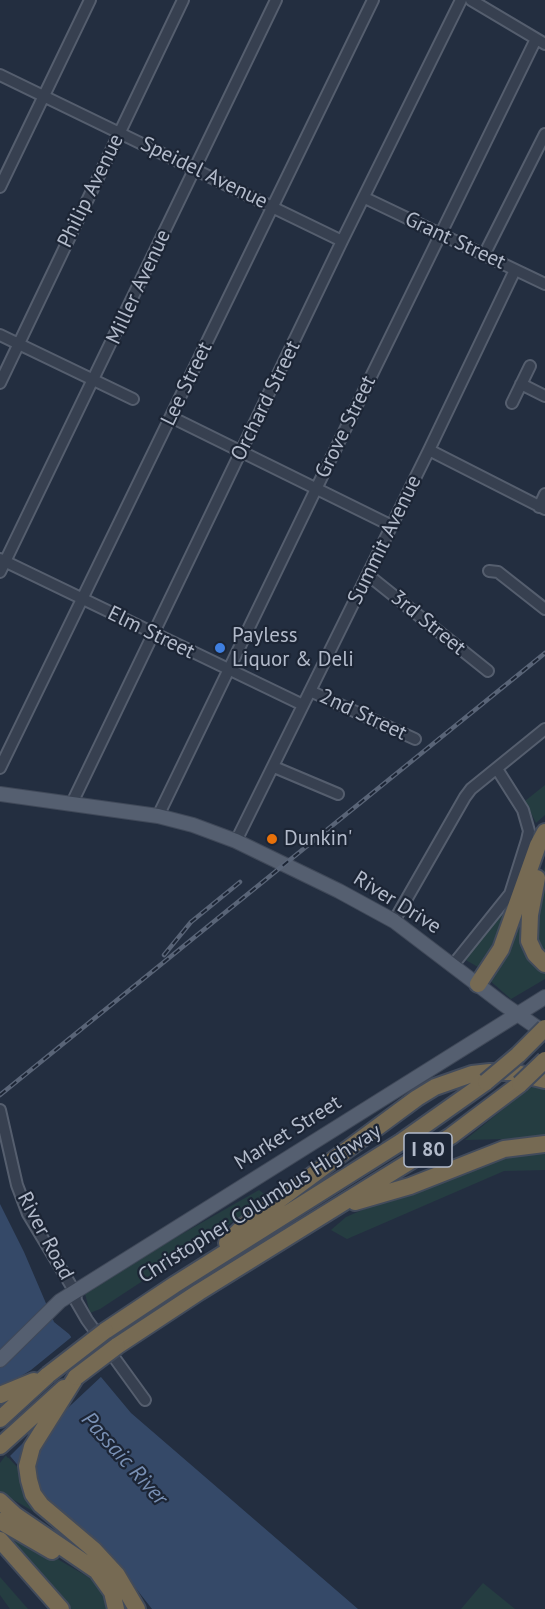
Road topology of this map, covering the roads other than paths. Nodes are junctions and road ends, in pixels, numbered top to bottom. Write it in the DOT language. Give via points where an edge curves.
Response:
graph roads {
  1 [pos="90,0"];
  2 [pos="183,0"];
  3 [pos="276,0"];
  4 [pos="373,0"];
  5 [pos="461,0"];
  6 [pos="471,0"];
  7 [pos="541,42"];
  8 [pos="0,75"];
  9 [pos="44,96"];
  10 [pos="119,132"];
  11 [pos="545,134"];
  12 [pos="195,169"];
  13 [pos="0,187"];
  14 [pos="365,198"];
  15 [pos="272,206"];
  16 [pos="440,235"];
  17 [pos="342,241"];
  18 [pos="484,255"];
  19 [pos="515,270"];
  20 [pos="545,284"];
  21 [pos="0,335"];
  22 [pos="18,344"];
  23 [pos="530,366"];
  24 [pos="94,380"];
  25 [pos="0,383"];
  26 [pos="521,384"];
  27 [pos="545,396"];
  28 [pos="134,399"];
  29 [pos="512,403"];
  30 [pos="171,417"];
  31 [pos="429,450"];
  32 [pos="241,453"];
  33 [pos="316,489"];
  34 [pos="545,494"];
  35 [pos="542,508"];
  36 [pos="392,526"];
  37 [pos="3,560"];
  38 [pos="489,571"];
  39 [pos="0,572"];
  40 [pos="368,575"];
  41 [pos="82,599"];
  42 [pos="545,609"];
  43 [pos="153,634"];
  44 [pos="228,670"];
  45 [pos="488,672"];
  46 [pos="310,691"];
  47 [pos="303,705"];
  48 [pos="545,729"];
  49 [pos="415,739"];
  50 [pos="274,767"];
  51 [pos="0,768"];
  52 [pos="497,769"];
  53 [pos="0,794"];
  54 [pos="338,794"];
  55 [pos="72,803"];
  56 [pos="158,816"];
  57 [pos="545,832"];
  58 [pos="236,841"];
  59 [pos="545,854"];
  60 [pos="394,921"];
  61 [pos="545,964"];
  62 [pos="453,965"];
  63 [pos="478,984"];
  64 [pos="545,997"];
  65 [pos="518,1014"];
  66 [pos="545,1028"];
  67 [pos="545,1033"];
  68 [pos="545,1060"];
  69 [pos="545,1080"];
  70 [pos="0,1110"];
  71 [pos="545,1144"];
  72 [pos="285,1206"];
  73 [pos="331,1210"];
  74 [pos="75,1292"];
  75 [pos="0,1360"];
  76 [pos="48,1375"];
  77 [pos="76,1377"];
  78 [pos="0,1395"];
  79 [pos="145,1400"];
  80 [pos="0,1419"];
  81 [pos="4,1442"];
  82 [pos="0,1452"];
  83 [pos="2,1509"];
  84 [pos="0,1540"];
  85 [pos="0,1558"];
  86 [pos="100,1558"];
  87 [pos="46,1609"];
  88 [pos="61,1609"];
  89 [pos="117,1609"];
  90 [pos="137,1609"];
  1 -- 9 [label="street"];
  2 -- 10 [label="street, Philip Avenue"];
  3 -- 12 [label="street, Miller Avenue"];
  4 -- 15 [label="street, Lee Street"];
  5 -- 14 [label="street, Orchard Street"];
  6 -- 7 [label="street"];
  7 -- 16 [label="street, Grove Street"];
  8 -- 9 [label="street, Speidel Avenue"];
  9 -- 10 [label="street, Speidel Avenue"];
  9 -- 13 [label="street"];
  10 -- 12 [label="street, Speidel Avenue"];
  10 -- 22 [label="street, Philip Avenue"];
  11 -- 18 [label="street"];
  12 -- 15 [label="street, Speidel Avenue"];
  12 -- 24 [label="street, Miller Avenue"];
  14 -- 16 [label="street, Grant Street"];
  14 -- 17 [label="street, Orchard Street"];
  15 -- 17 [label="street, Speidel Avenue"];
  15 -- 30 [label="street, Lee Street"];
  16 -- 18 [label="street, Grant Street"];
  16 -- 33 [label="street, Grove Street"];
  17 -- 32 [label="street, Orchard Street"];
  18 -- 19 [label="street, Grant Street"];
  19 -- 20 [label="street, Grant Street"];
  19 -- 31 [label="street, Summit Avenue"];
  21 -- 22 [label="street"];
  22 -- 24 [label="street"];
  22 -- 25 [label="street, Philip Avenue"];
  23 -- 26 [label="street"];
  24 -- 28 [label="street"];
  24 -- 37 [label="street, Miller Avenue"];
  26 -- 27 [label="street"];
  26 -- 29 [label="street"];
  30 -- 32 [label="street"];
  30 -- 41 [label="street, Lee Street"];
  31 -- 35 [label="street"];
  31 -- 36 [label="street, Summit Avenue"];
  32 -- 33 [label="street"];
  32 -- 43 [label="street, Orchard Street"];
  33 -- 36 [label="street"];
  33 -- 44 [label="street, Grove Street"];
  34 -- 35 [label="street"];
  36 -- 40 [label="street, Summit Avenue"];
  37 -- 39 [label="street, Miller Avenue"];
  37 -- 41 [label="street, Elm Street"];
  38 -- 42 [label="street" via="498,572"];
  40 -- 45 [label="street, 3rd Street"];
  40 -- 46 [label="street, Summit Avenue"];
  41 -- 43 [label="street, Elm Street"];
  41 -- 51 [label="street, Lee Street"];
  43 -- 44 [label="street, Elm Street"];
  43 -- 55 [label="street, Orchard Street"];
  44 -- 47 [label="street, Elm Street"];
  44 -- 56 [label="street, Grove Street"];
  46 -- 47 [label="street, Summit Avenue"];
  46 -- 49 [label="street, 2nd Street"];
  47 -- 50 [label="street, Summit Avenue"];
  48 -- 52 [label="street"];
  50 -- 54 [label="street"];
  50 -- 58 [label="street, Summit Avenue"];
  52 -- 60 [label="street" via="465,797"];
  52 -- 62 [label="street" via="523,810 529,831 527,840 510,894"];
  53 -- 55 [label="main road, River Drive"];
  55 -- 56 [label="main road, River Drive"];
  56 -- 58 [label="main road, River Drive"];
  57 -- 63 [label="highway" via="501,949"];
  58 -- 60 [label="main road, River Drive"];
  59 -- 61 [label="highway" via="529,927 532,948"];
  60 -- 62 [label="main road, River Drive"];
  62 -- 63 [label="main road, River Drive"];
  63 -- 65 [label="main road, River Drive"];
  64 -- 65 [label="main road, Market Street"];
  65 -- 67 [label="main road, River Drive"];
  65 -- 74 [label="main road, Market Street"];
  66 -- 72 [label="highway, Christopher Columbus Highway / I 80, bridge" via="486,1082 401,1142"];
  68 -- 73 [label="highway, Christopher Columbus Highway / I 80, bridge" via="488,1110 451,1136"];
  69 -- 72 [label="highway" via="512,1072 490,1072 435,1087"];
  70 -- 74 [label="street, River Road" via="28,1214"];
  71 -- 73 [label="highway" via="504,1149 410,1186"];
  72 -- 76 [label="highway, Christopher Columbus Highway / I 80, bridge"];
  73 -- 77 [label="highway, Christopher Columbus Highway / I 80, bridge" via="117,1346"];
  74 -- 75 [label="main road, Market Street" via="54,1305"];
  74 -- 79 [label="street, River Road" via="87,1320"];
  76 -- 78 [label="highway"];
  76 -- 80 [label="highway, Christopher Columbus Highway / I 80"];
  77 -- 81 [label="highway, Christopher Columbus Highway / I 80"];
  77 -- 86 [label="highway" via="35,1441 28,1473 37,1500"];
  81 -- 82 [label="highway"];
  83 -- 86 [label="highway"];
  83 -- 89 [label="highway" via="102,1579 112,1592"];
  84 -- 88 [label="highway"];
  85 -- 87 [label="highway"];
  86 -- 90 [label="highway" via="117,1575"];
}
